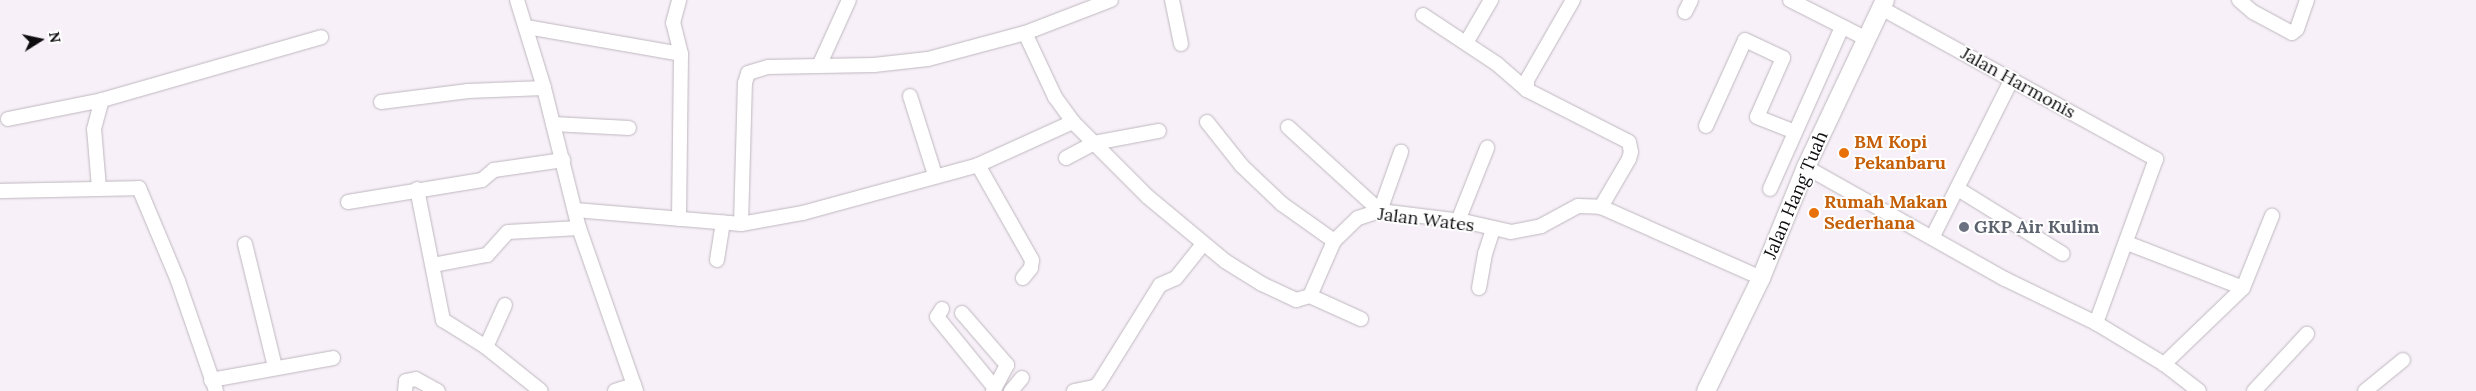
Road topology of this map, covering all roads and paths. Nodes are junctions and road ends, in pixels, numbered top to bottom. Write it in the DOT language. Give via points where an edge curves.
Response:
graph roads {
  1 [pos="517,0"];
  2 [pos="679,0"];
  3 [pos="849,0"];
  4 [pos="1111,0"];
  5 [pos="1172,0"];
  6 [pos="1491,0"];
  7 [pos="1573,0"];
  8 [pos="1790,0"];
  9 [pos="2239,0"];
  10 [pos="2307,0"];
  11 [pos="1883,4"];
  12 [pos="1423,16"];
  13 [pos="527,27"];
  14 [pos="1842,27"];
  15 [pos="1025,33"];
  16 [pos="321,37"];
  17 [pos="1865,38"];
  18 [pos="1466,43"];
  19 [pos="1180,44"];
  20 [pos="681,54"];
  21 [pos="819,66"];
  22 [pos="2012,79"];
  23 [pos="544,88"];
  24 [pos="1526,90"];
  25 [pos="910,96"];
  26 [pos="102,100"];
  27 [pos="381,102"];
  28 [pos="8,119"];
  29 [pos="1073,122"];
  30 [pos="1207,122"];
  31 [pos="553,124"];
  32 [pos="1706,126"];
  33 [pos="629,128"];
  34 [pos="1288,128"];
  35 [pos="1159,131"];
  36 [pos="1795,132"];
  37 [pos="1094,144"];
  38 [pos="1487,148"];
  39 [pos="1401,152"];
  40 [pos="1066,158"];
  41 [pos="562,160"];
  42 [pos="978,164"];
  43 [pos="1806,167"];
  44 [pos="935,174"];
  45 [pos="99,188"];
  46 [pos="417,189"];
  47 [pos="1770,189"];
  48 [pos="1958,189"];
  49 [pos="0,191"];
  50 [pos="348,202"];
  51 [pos="1601,207"];
  52 [pos="575,210"];
  53 [pos="1380,211"];
  54 [pos="2272,216"];
  55 [pos="679,219"];
  56 [pos="1458,220"];
  57 [pos="723,222"];
  58 [pos="741,224"];
  59 [pos="579,228"];
  60 [pos="1493,228"];
  61 [pos="1933,236"];
  62 [pos="1334,241"];
  63 [pos="2127,243"];
  64 [pos="245,244"];
  65 [pos="1203,244"];
  66 [pos="2062,254"];
  67 [pos="717,260"];
  68 [pos="433,265"];
  69 [pos="1023,278"];
  70 [pos="1761,278"];
  71 [pos="1479,288"];
  72 [pos="2243,288"];
  73 [pos="1310,296"];
  74 [pos="505,305"];
  75 [pos="942,309"];
  76 [pos="962,313"];
  77 [pos="1361,319"];
  78 [pos="2096,323"];
  79 [pos="2307,334"];
  80 [pos="486,347"];
  81 [pos="333,358"];
  82 [pos="2403,360"];
  83 [pos="2164,364"];
  84 [pos="275,367"];
  85 [pos="1022,378"];
  86 [pos="214,386"];
  87 [pos="635,388"];
  88 [pos="993,389"];
  89 [pos="405,391"];
  90 [pos="438,391"];
  91 [pos="541,391"];
  92 [pos="614,391"];
  93 [pos="1011,391"];
  94 [pos="1074,391"];
  95 [pos="1706,391"];
  96 [pos="2199,391"];
  97 [pos="2254,391"];
  98 [pos="2365,391"];
  1 -- 13 [label="street"];
  2 -- 20 [label="street" via="673,23"];
  3 -- 21 [label="street"];
  4 -- 15 [label="street"];
  5 -- 19 [label="street"];
  6 -- 18 [label="street"];
  7 -- 24 [label="street" via="1527,80"];
  8 -- 14 [label="street"];
  9 -- 10 [label="street" via="2253,12 2292,33 2297,29"];
  11 -- 17 [label="main road, Jalan Hang Tuah"];
  11 -- 22 [label="street, Jalan Harmonis"];
  12 -- 18 [label="street"];
  13 -- 20 [label="street"];
  13 -- 23 [label="street"];
  14 -- 17 [label="street"];
  14 -- 36 [label="street"];
  15 -- 21 [label="street" via="928,59 874,65"];
  15 -- 29 [label="street" via="1055,97"];
  16 -- 26 [label="street"];
  17 -- 43 [label="main road, Jalan Hang Tuah"];
  18 -- 24 [label="street"];
  20 -- 55 [label="street"];
  21 -- 58 [label="street" via="768,67 748,73 745,83"];
  22 -- 48 [label="street"];
  22 -- 63 [label="street, Jalan Harmonis" via="2156,159"];
  23 -- 27 [label="street" via="468,91"];
  23 -- 31 [label="street"];
  24 -- 51 [label="street" via="1629,142 1629,158"];
  25 -- 44 [label="street"];
  26 -- 28 [label="street"];
  26 -- 45 [label="street" via="94,129"];
  29 -- 37 [label="street"];
  29 -- 42 [label="street"];
  30 -- 62 [label="street" via="1242,166 1282,204"];
  31 -- 33 [label="street"];
  31 -- 41 [label="street"];
  32 -- 36 [label="street" via="1745,40 1783,58 1757,117"];
  34 -- 53 [label="street"];
  35 -- 37 [label="street"];
  36 -- 47 [label="street"];
  37 -- 40 [label="street"];
  37 -- 65 [label="street"];
  38 -- 56 [label="street"];
  39 -- 53 [label="street"];
  41 -- 46 [label="street" via="494,170 482,180"];
  41 -- 52 [label="street"];
  42 -- 44 [label="street"];
  42 -- 69 [label="street" via="1032,260 1031,268"];
  43 -- 61 [label="street"];
  43 -- 70 [label="main road, Jalan Hang Tuah"];
  44 -- 58 [label="street" via="803,212"];
  45 -- 49 [label="street"];
  45 -- 86 [label="street" via="138,188 178,280"];
  46 -- 50 [label="street"];
  46 -- 68 [label="street"];
  48 -- 61 [label="street"];
  48 -- 66 [label="street"];
  51 -- 60 [label="street, Jalan Wates" via="1578,206 1522,231"];
  51 -- 70 [label="street, Jalan Wates"];
  52 -- 55 [label="street"];
  52 -- 59 [label="street"];
  53 -- 56 [label="street, Jalan Wates"];
  53 -- 62 [label="street, Jalan Wates" via="1358,218"];
  54 -- 72 [label="street"];
  55 -- 57 [label="street"];
  56 -- 60 [label="street, Jalan Wates"];
  57 -- 58 [label="street"];
  57 -- 67 [label="street"];
  59 -- 68 [label="street" via="508,232 487,255"];
  59 -- 87 [label="street"];
  60 -- 71 [label="street" via="1484,254"];
  61 -- 78 [label="street" via="2005,279"];
  62 -- 73 [label="street, Jalan Wates"];
  63 -- 72 [label="street"];
  63 -- 78 [label="street"];
  64 -- 84 [label="street"];
  65 -- 73 [label="street" via="1262,284 1296,300"];
  65 -- 94 [label="street" via="1176,278 1157,282 1099,383 1095,387"];
  68 -- 80 [label="street" via="446,324"];
  70 -- 95 [label="main road, Jalan Hang Tuah"];
  72 -- 83 [label="street"];
  73 -- 77 [label="street"];
  74 -- 80 [label="street"];
  75 -- 88 [label="street" via="937,317"];
  76 -- 88 [label="street" via="1007,365"];
  78 -- 83 [label="street"];
  79 -- 97 [label="street"];
  80 -- 91 [label="street"];
  81 -- 84 [label="street"];
  82 -- 98 [label="street"];
  83 -- 96 [label="street"];
  84 -- 86 [label="street"];
  85 -- 93 [label="street"];
  87 -- 92 [label="street"];
  89 -- 90 [label="street" via="406,381 416,379"];
}
